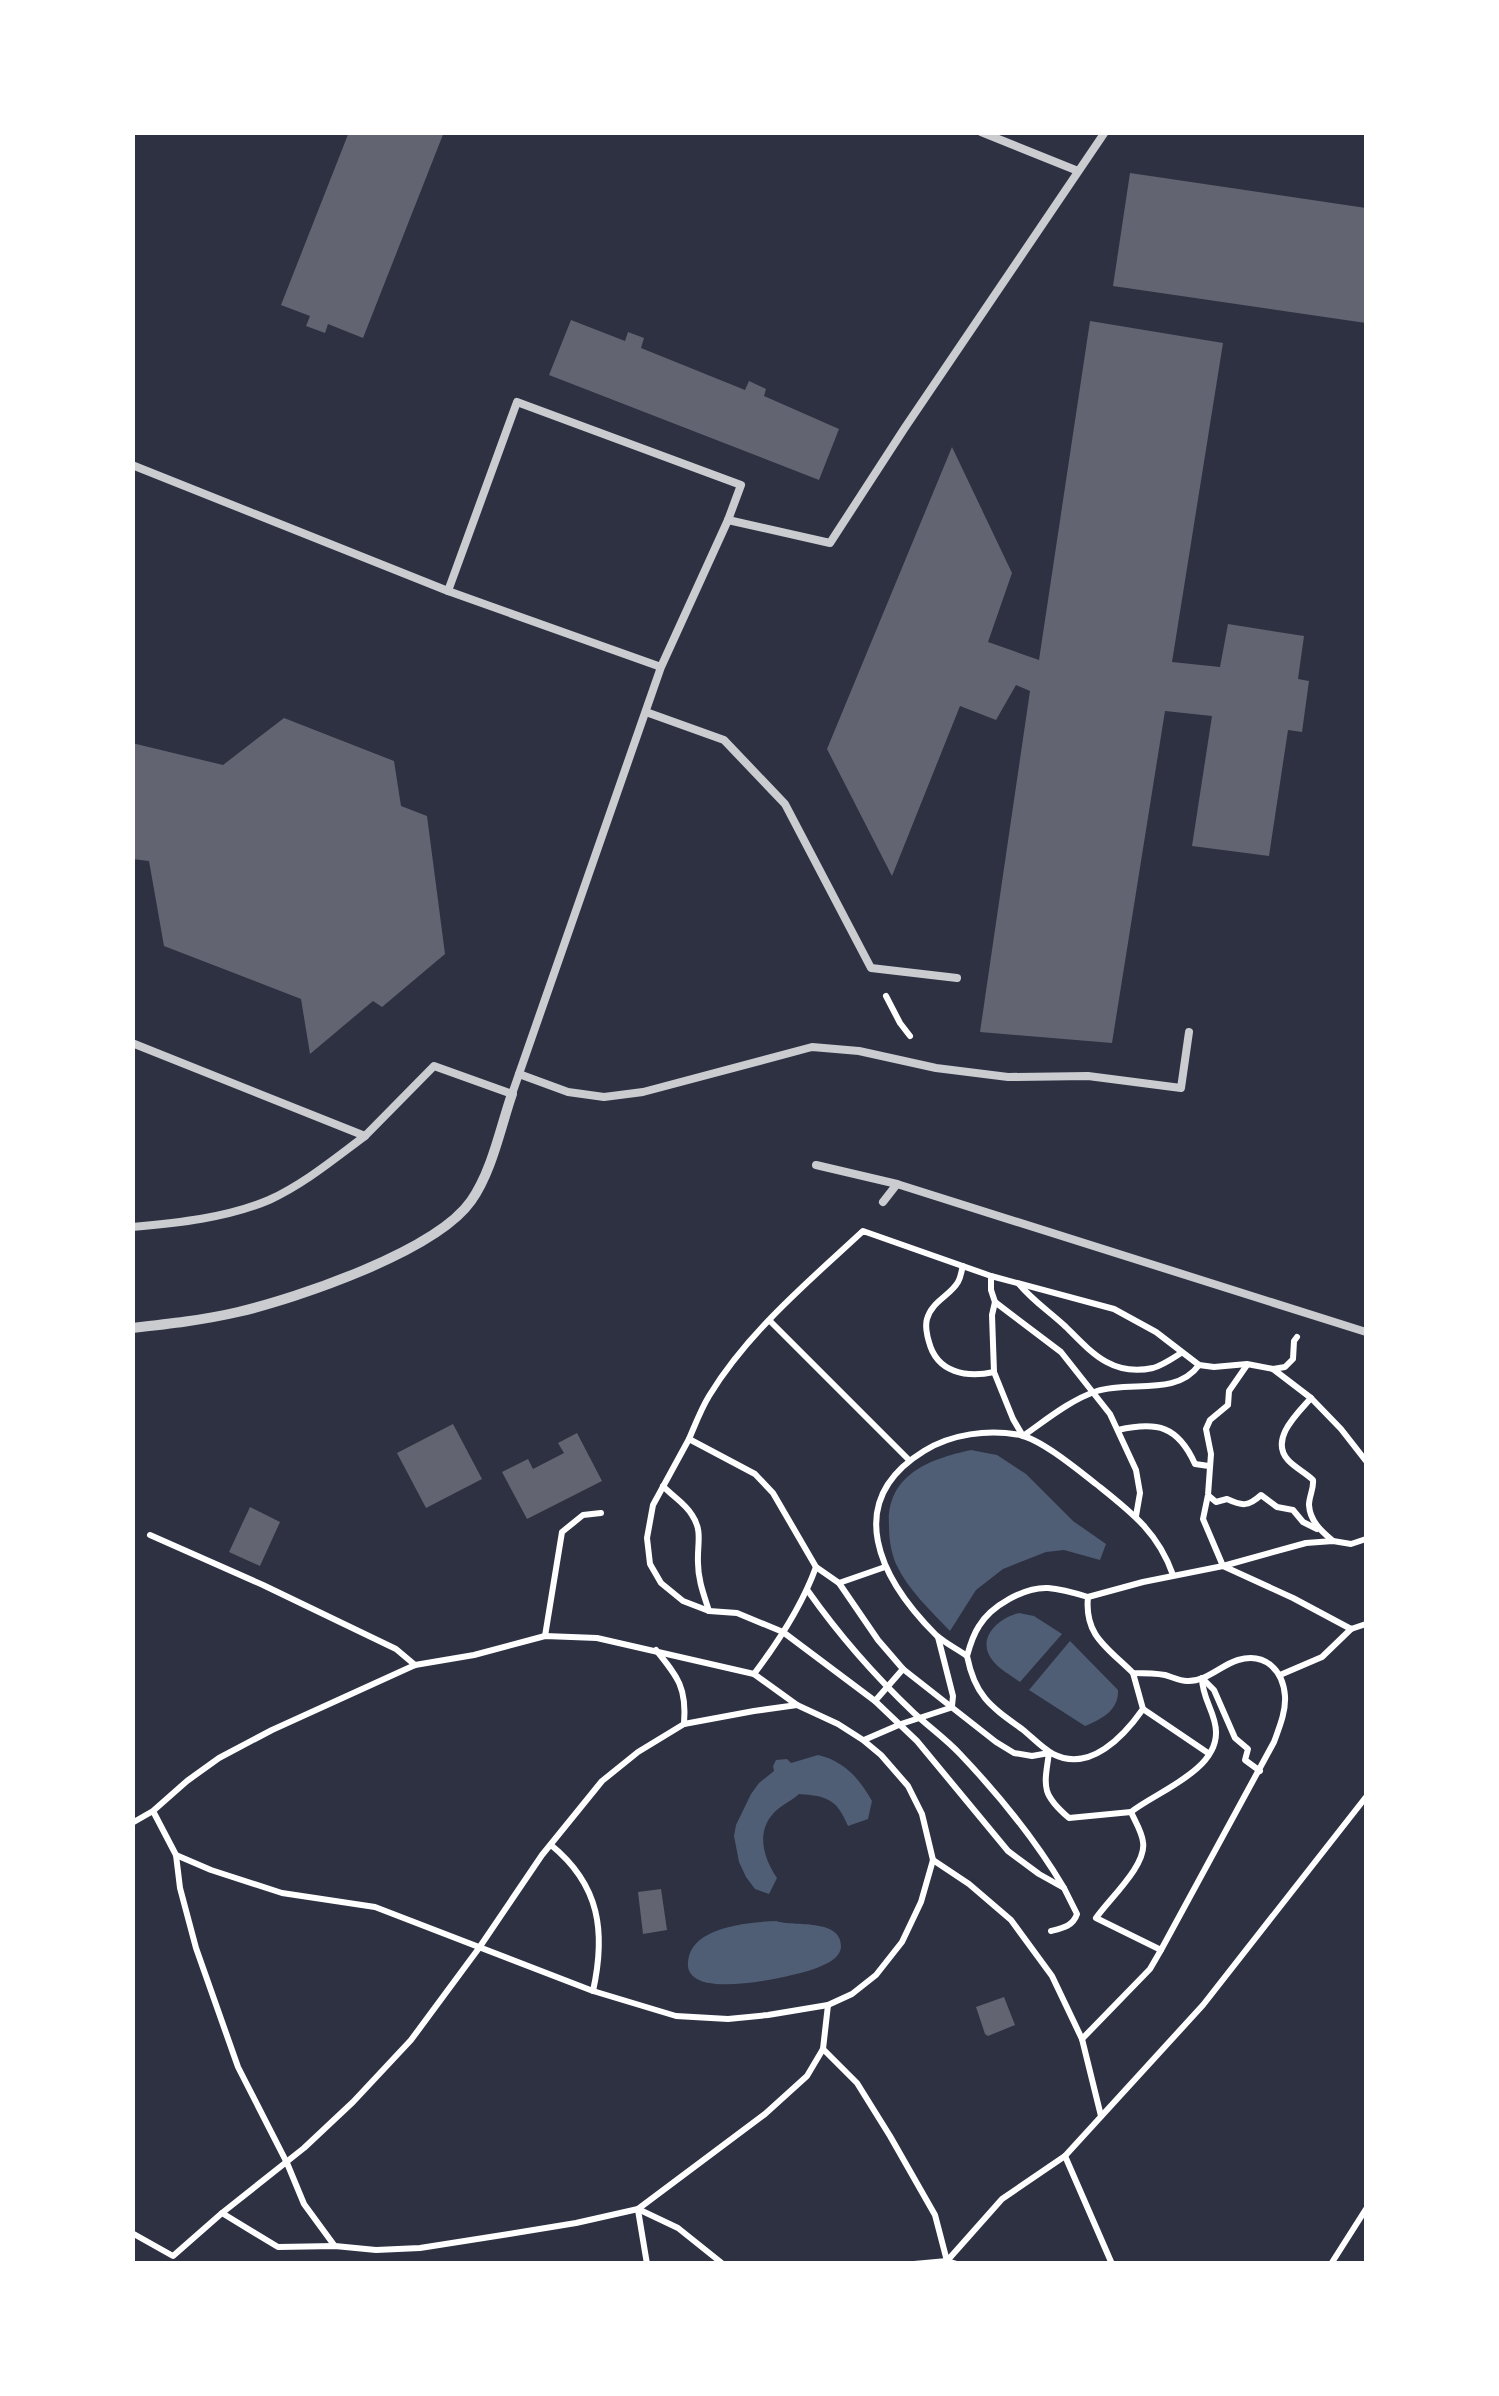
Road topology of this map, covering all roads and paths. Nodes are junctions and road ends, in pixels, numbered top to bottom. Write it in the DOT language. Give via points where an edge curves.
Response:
graph roads {
  1 [pos="980,132"];
  2 [pos="1105,132"];
  3 [pos="1078,171"];
  4 [pos="132,465"];
  5 [pos="728,520"];
  6 [pos="448,591"];
  7 [pos="661,668"];
  8 [pos="646,712"];
  9 [pos="871,968"];
  10 [pos="957,978"];
  11 [pos="1189,1032"];
  12 [pos="132,1043"];
  13 [pos="936,1068"];
  14 [pos="519,1074"];
  15 [pos="512,1094"];
  16 [pos="365,1136"];
  17 [pos="816,1164"];
  18 [pos="897,1184"];
  19 [pos="883,1202"];
  20 [pos="132,1227"];
  21 [pos="963,1266"];
  22 [pos="992,1276"];
  23 [pos="1018,1283"];
  24 [pos="994,1302"];
  25 [pos="1301,1312"];
  26 [pos="770,1321"];
  27 [pos="132,1328"];
  28 [pos="1366,1332"];
  29 [pos="1182,1353"];
  30 [pos="1248,1364"];
  31 [pos="1199,1365"];
  32 [pos="1273,1370"];
  33 [pos="994,1372"];
  34 [pos="1092,1392"];
  35 [pos="1311,1398"];
  36 [pos="1118,1430"];
  37 [pos="1024,1436"];
  38 [pos="689,1438"];
  39 [pos="909,1460"];
  40 [pos="1366,1461"];
  41 [pos="1210,1466"];
  42 [pos="662,1486"];
  43 [pos="1208,1495"];
  44 [pos="601,1513"];
  45 [pos="1136,1516"];
  46 [pos="1317,1529"];
  47 [pos="150,1535"];
  48 [pos="1366,1538"];
  49 [pos="1333,1540"];
  50 [pos="1224,1566"];
  51 [pos="816,1567"];
  52 [pos="886,1567"];
  53 [pos="1174,1575"];
  54 [pos="840,1583"];
  55 [pos="808,1591"];
  56 [pos="1088,1597"];
  57 [pos="709,1611"];
  58 [pos="1366,1624"];
  59 [pos="1351,1629"];
  60 [pos="783,1632"];
  61 [pos="545,1636"];
  62 [pos="938,1637"];
  63 [pos="656,1650"];
  64 [pos="967,1656"];
  65 [pos="416,1665"];
  66 [pos="903,1669"];
  67 [pos="1133,1673"];
  68 [pos="754,1674"];
  69 [pos="1280,1675"];
  70 [pos="1202,1678"];
  71 [pos="887,1688"];
  72 [pos="875,1701"];
  73 [pos="796,1705"];
  74 [pos="952,1707"];
  75 [pos="1144,1709"];
  76 [pos="918,1718"];
  77 [pos="684,1724"];
  78 [pos="901,1724"];
  79 [pos="863,1740"];
  80 [pos="1049,1752"];
  81 [pos="1208,1753"];
  82 [pos="1260,1771"];
  83 [pos="1366,1797"];
  84 [pos="153,1811"];
  85 [pos="1131,1812"];
  86 [pos="132,1823"];
  87 [pos="551,1844"];
  88 [pos="176,1854"];
  89 [pos="933,1860"];
  90 [pos="1064,1888"];
  91 [pos="1051,1931"];
  92 [pos="479,1948"];
  93 [pos="1161,1950"];
  94 [pos="593,1992"];
  95 [pos="828,2005"];
  96 [pos="1082,2039"];
  97 [pos="823,2049"];
  98 [pos="1101,2117"];
  99 [pos="1065,2156"];
  100 [pos="287,2163"];
  101 [pos="1366,2208"];
  102 [pos="638,2209"];
  103 [pos="222,2213"];
  104 [pos="132,2233"];
  105 [pos="335,2246"];
  106 [pos="947,2261"];
  107 [pos="647,2264"];
  108 [pos="723,2264"];
  109 [pos="914,2264"];
  110 [pos="956,2264"];
  111 [pos="1112,2264"];
  112 [pos="1331,2264"];
  1 -- 3 [label="lane"];
  2 -- 3 [label="lane"];
  3 -- 5 [label="lane" via="830,543"];
  4 -- 6 [label="lane"];
  5 -- 6 [label="lane" via="741,484 516,402"];
  5 -- 7 [label="lane"];
  6 -- 7 [label="lane"];
  7 -- 8 [label="lane"];
  8 -- 9 [label="lane" via="724,740 785,804"];
  8 -- 14 [label="lane"];
  9 -- 10 [label="lane"];
  9 -- 13 [label="path" via="900,1023"];
  11 -- 13 [label="lane" via="1180,1088"];
  12 -- 16 [label="lane"];
  13 -- 14 [label="lane" via="812,1046 604,1097"];
  14 -- 15 [label="lane"];
  15 -- 16 [label="lane" via="434,1066"];
  15 -- 27 [label="street" via="470,1203 413,1247 356,1274 240,1311"];
  16 -- 20 [label="lane" via="267,1200"];
  17 -- 18 [label="lane"];
  18 -- 19 [label="lane"];
  18 -- 25 [label="lane"];
  21 -- 22 [label="path"];
  21 -- 26 [label="path" via="863,1232"];
  21 -- 33 [label="path" via="958,1283 926,1320 927,1338 944,1367 976,1376"];
  22 -- 23 [label="path"];
  22 -- 24 [label="path"];
  23 -- 29 [label="path" via="1114,1309"];
  23 -- 29 [label="path" via="1100,1360 1154,1368"];
  24 -- 33 [label="path"];
  24 -- 34 [label="path" via="1061,1352"];
  25 -- 28 [label="lane"];
  25 -- 32 [label="path" via="1293,1359"];
  26 -- 38 [label="path" via="707,1399"];
  26 -- 39 [label="path"];
  29 -- 31 [label="path"];
  30 -- 31 [label="path"];
  30 -- 32 [label="path"];
  30 -- 41 [label="path" via="1206,1429"];
  31 -- 34 [label="path" via="1182,1380"];
  32 -- 35 [label="path"];
  33 -- 37 [label="path"];
  34 -- 36 [label="path"];
  34 -- 37 [label="path"];
  35 -- 40 [label="path"];
  35 -- 46 [label="path" via="1287,1426 1282,1450 1313,1480 1309,1504"];
  36 -- 41 [label="path" via="1164,1428 1195,1464"];
  36 -- 45 [label="path" via="1136,1470"];
  37 -- 39 [label="path" via="960,1436"];
  37 -- 45 [label="path"];
  38 -- 42 [label="path"];
  38 -- 51 [label="path" via="755,1474"];
  39 -- 52 [label="path" via="891,1476 875,1521"];
  41 -- 43 [label="path"];
  42 -- 57 [label="path" via="684,1504 701,1532 700,1584"];
  42 -- 57 [label="path" via="647,1538 650,1564 683,1601"];
  43 -- 46 [label="path" via="1241,1506 1261,1495"];
  43 -- 50 [label="path" via="1203,1519"];
  44 -- 61 [label="path" via="583,1515 562,1532"];
  45 -- 53 [label="path" via="1160,1544"];
  46 -- 49 [label="path"];
  47 -- 65 [label="path" via="396,1649"];
  48 -- 49 [label="path" via="1351,1544"];
  49 -- 50 [label="path"];
  50 -- 53 [label="path"];
  50 -- 59 [label="path"];
  51 -- 54 [label="path"];
  51 -- 55 [label="path"];
  52 -- 54 [label="path"];
  52 -- 62 [label="path"];
  53 -- 56 [label="path"];
  54 -- 66 [label="path"];
  55 -- 60 [label="path"];
  55 -- 71 [label="path"];
  56 -- 64 [label="path" via="1043,1587 1020,1594 981,1621"];
  56 -- 67 [label="path" via="1092,1632"];
  57 -- 60 [label="path" via="737,1613"];
  58 -- 59 [label="path"];
  59 -- 69 [label="path" via="1322,1657"];
  60 -- 68 [label="path"];
  60 -- 72 [label="path"];
  61 -- 63 [label="path"];
  61 -- 65 [label="path"];
  62 -- 64 [label="path"];
  62 -- 74 [label="path"];
  63 -- 68 [label="path"];
  63 -- 77 [label="path" via="678,1677"];
  64 -- 80 [label="path" via="985,1699"];
  65 -- 84 [label="path" via="218,1758"];
  66 -- 71 [label="path"];
  66 -- 74 [label="path"];
  67 -- 70 [label="path" via="1187,1682"];
  67 -- 75 [label="path"];
  68 -- 73 [label="path"];
  69 -- 70 [label="path" via="1258,1658 1239,1659"];
  69 -- 82 [label="path" via="1282,1718"];
  70 -- 81 [label="path" via="1216,1729"];
  70 -- 82 [label="path" via="1248,1749 1245,1760"];
  71 -- 72 [label="path"];
  71 -- 76 [label="path"];
  72 -- 78 [label="path"];
  73 -- 77 [label="path"];
  73 -- 79 [label="path"];
  74 -- 76 [label="path"];
  74 -- 80 [label="path" via="1014,1752"];
  75 -- 80 [label="path" via="1115,1744 1098,1752 1064,1759"];
  75 -- 81 [label="path"];
  76 -- 78 [label="path"];
  76 -- 90 [label="path" via="1007,1808"];
  77 -- 87 [label="path" via="602,1780"];
  78 -- 79 [label="path"];
  78 -- 90 [label="path" via="1008,1851"];
  79 -- 89 [label="path" via="908,1786"];
  80 -- 85 [label="path" via="1048,1798 1068,1818"];
  81 -- 85 [label="path" via="1190,1775"];
  82 -- 93 [label="path"];
  83 -- 98 [label="path" via="1203,2005"];
  84 -- 86 [label="path"];
  84 -- 88 [label="path"];
  85 -- 93 [label="path" via="1142,1856 1096,1918"];
  87 -- 92 [label="path"];
  87 -- 94 [label="path" via="583,1878 593,1900 600,1948"];
  88 -- 92 [label="path" via="282,1893 375,1908"];
  88 -- 100 [label="path" via="196,1948 232,2050"];
  89 -- 95 [label="path" via="902,1942 876,1975"];
  89 -- 96 [label="path" via="1011,1920 1052,1976"];
  90 -- 91 [label="path" via="1078,1914"];
  92 -- 94 [label="path"];
  92 -- 100 [label="path" via="411,2040"];
  93 -- 96 [label="path"];
  94 -- 95 [label="path" via="676,2016 728,2019"];
  95 -- 97 [label="path"];
  96 -- 98 [label="path"];
  97 -- 102 [label="path" via="807,2076 766,2114"];
  97 -- 106 [label="path" via="857,2082 890,2136 935,2215"];
  98 -- 99 [label="path"];
  99 -- 106 [label="path" via="1002,2198"];
  99 -- 111 [label="path"];
  100 -- 103 [label="path"];
  100 -- 105 [label="path" via="304,2204"];
  101 -- 112 [label="path"];
  102 -- 105 [label="path" via="420,2248"];
  102 -- 107 [label="path"];
  102 -- 108 [label="path" via="678,2228"];
  103 -- 104 [label="path" via="173,2256"];
  103 -- 105 [label="path" via="278,2247"];
  106 -- 109 [label="path"];
  106 -- 110 [label="path"];
}
